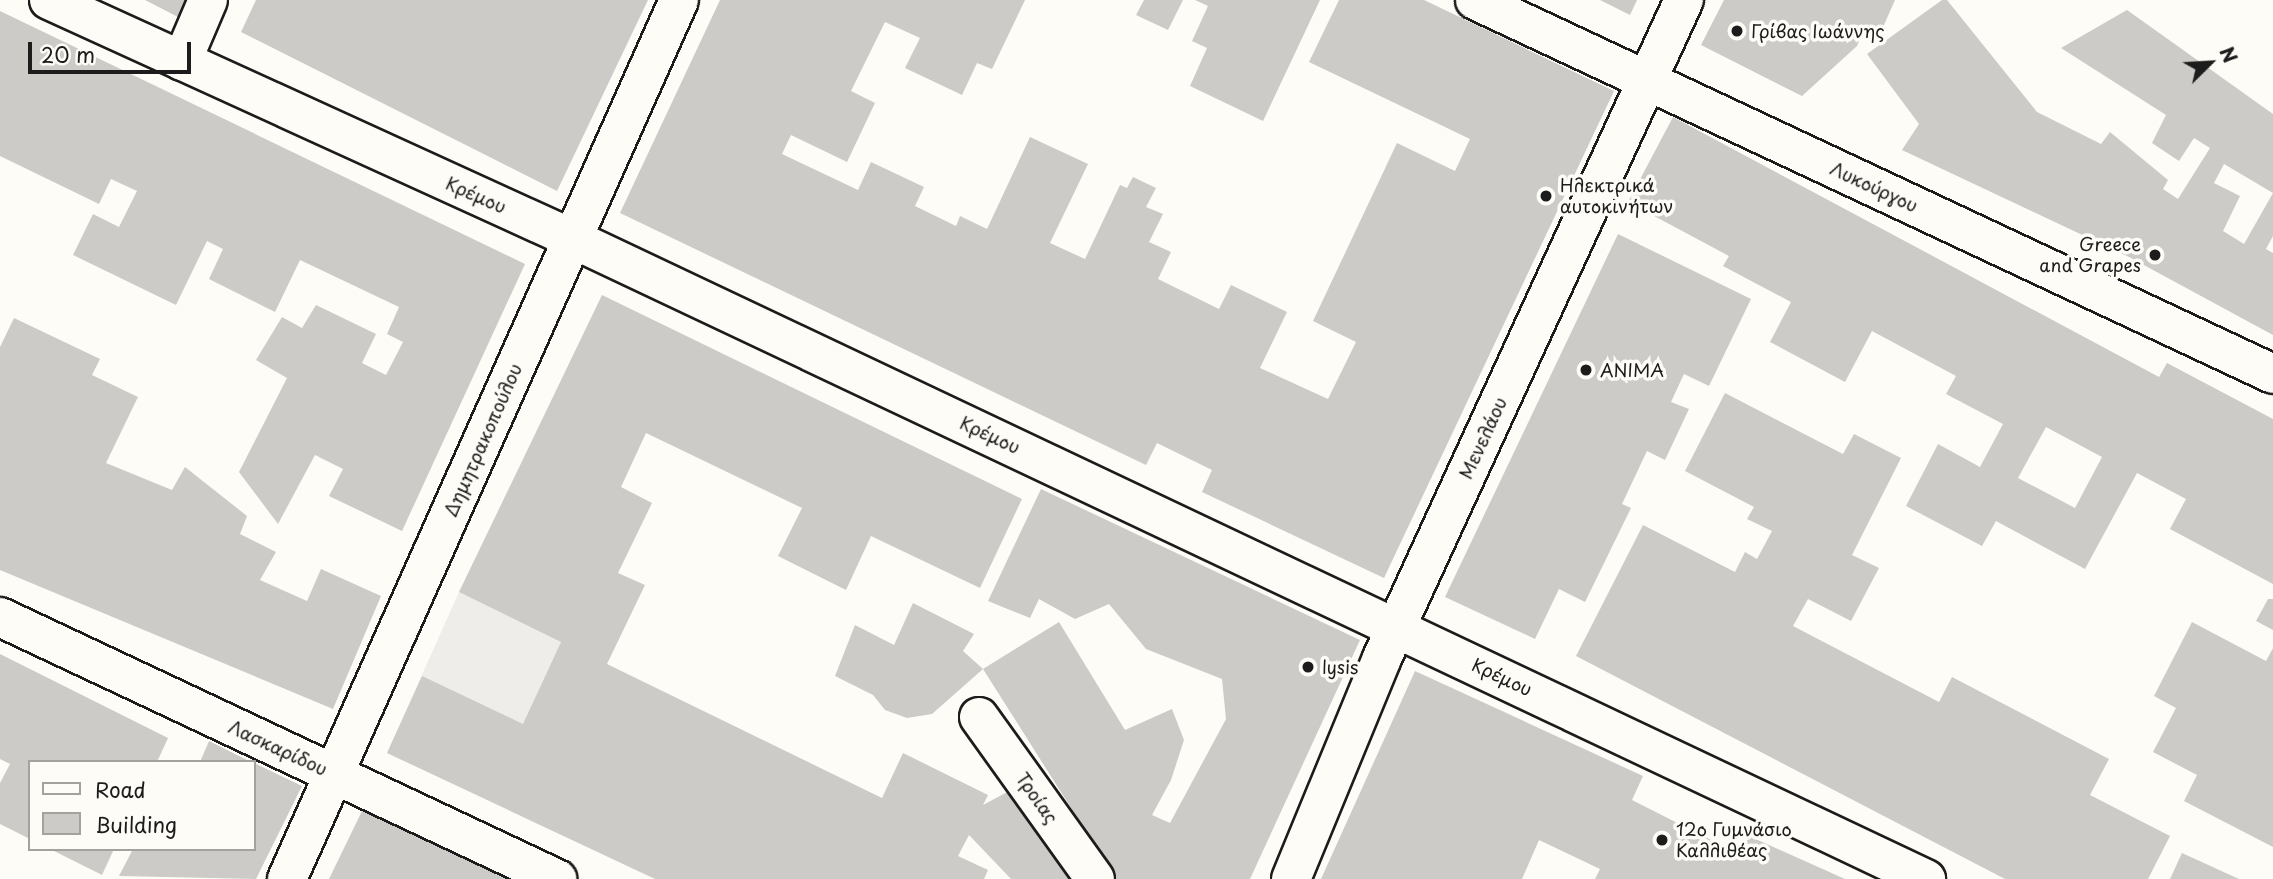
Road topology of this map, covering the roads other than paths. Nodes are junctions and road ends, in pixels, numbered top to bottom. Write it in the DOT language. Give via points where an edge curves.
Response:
graph roads {
  1 [pos="49,0"];
  2 [pos="208,0"];
  3 [pos="679,0"];
  4 [pos="1475,0"];
  5 [pos="1684,0"];
  6 [pos="182,61"];
  7 [pos="1646,80"];
  8 [pos="573,239"];
  9 [pos="2273,373"];
  10 [pos="0,617"];
  11 [pos="1396,627"];
  12 [pos="979,717"];
  13 [pos="334,774"];
  14 [pos="287,879"];
  15 [pos="557,879"];
  16 [pos="1094,879"];
  17 [pos="1291,879"];
  18 [pos="1926,879"];
  1 -- 6 [label="street, Κρέμου"];
  2 -- 6 [label="street"];
  3 -- 8 [label="street, Δημητρακοπούλου"];
  4 -- 7 [label="street, Λυκούργου"];
  5 -- 7 [label="street, Μενελάου"];
  6 -- 8 [label="street, Κρέμου"];
  7 -- 9 [label="street, Λυκούργου"];
  7 -- 11 [label="street, Μενελάου"];
  8 -- 11 [label="street, Κρέμου"];
  8 -- 13 [label="street, Δημητρακοπούλου"];
  10 -- 13 [label="street, Λασκαρίδου"];
  11 -- 17 [label="street, Μενελάου"];
  11 -- 18 [label="street, Κρέμου"];
  12 -- 16 [label="street, Τροίας"];
  13 -- 14 [label="street, Δημητρακοπούλου"];
  13 -- 15 [label="street, Λασκαρίδου"];
}
